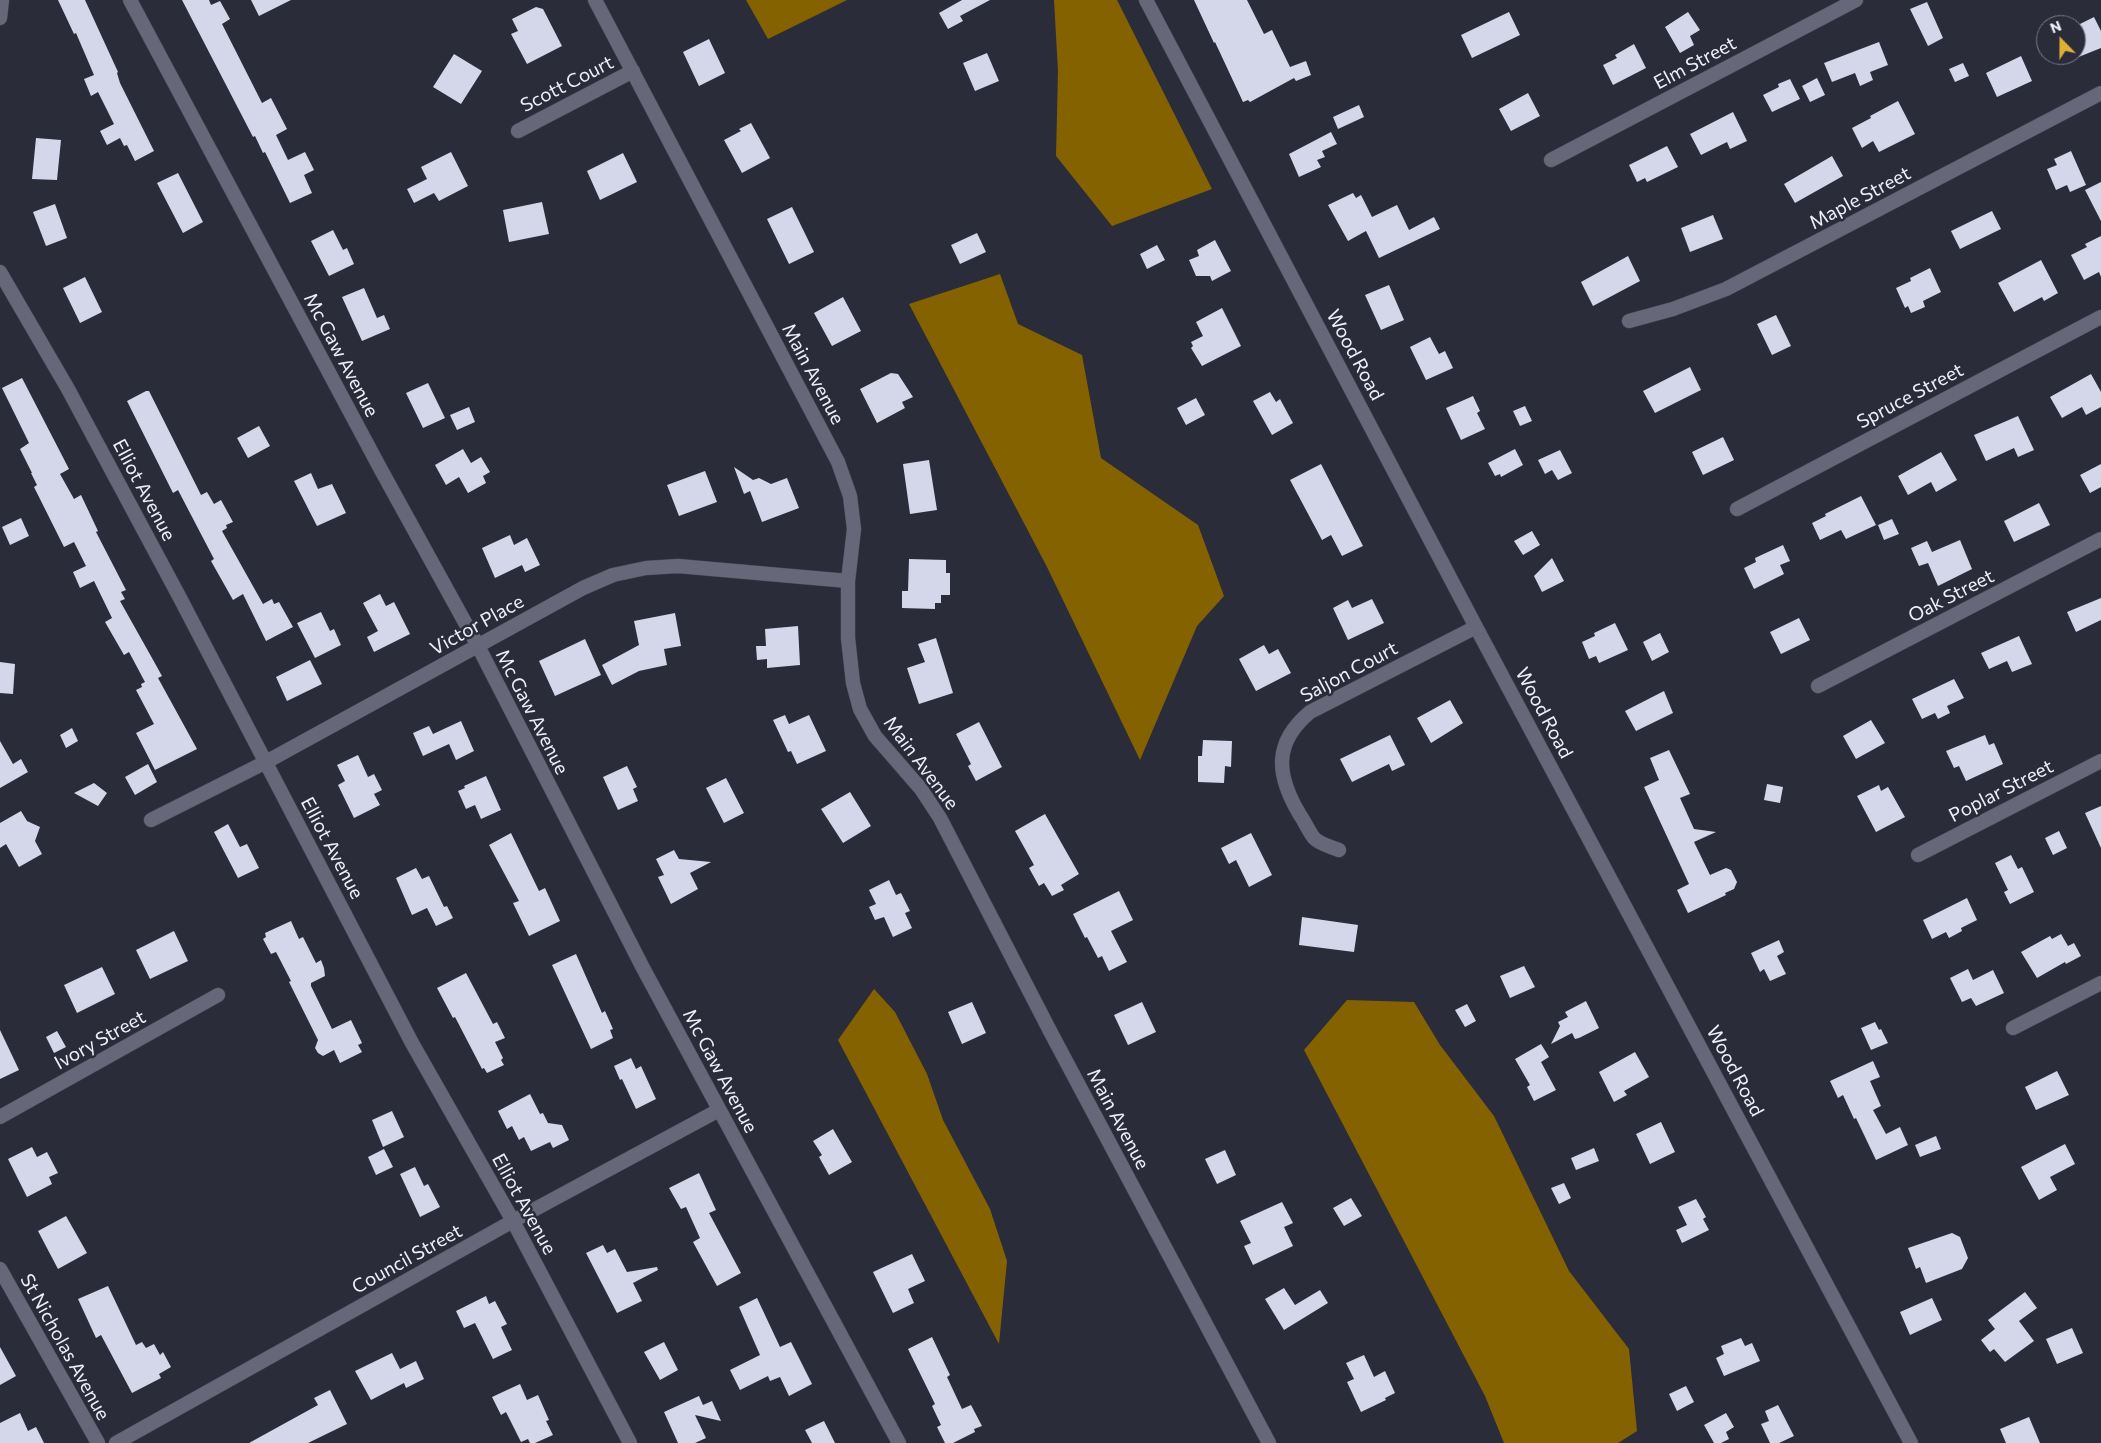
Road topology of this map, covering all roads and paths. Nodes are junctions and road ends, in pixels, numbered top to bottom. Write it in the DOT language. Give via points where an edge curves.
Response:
graph roads {
  1 [pos="2,0"];
  2 [pos="130,0"];
  3 [pos="595,0"];
  4 [pos="1146,0"];
  5 [pos="1856,0"];
  6 [pos="0,18"];
  7 [pos="633,72"];
  8 [pos="2101,93"];
  9 [pos="518,131"];
  10 [pos="1551,160"];
  11 [pos="0,272"];
  12 [pos="2101,316"];
  13 [pos="1629,321"];
  14 [pos="1737,508"];
  15 [pos="2101,539"];
  16 [pos="848,581"];
  17 [pos="1476,627"];
  18 [pos="478,646"];
  19 [pos="1818,686"];
  20 [pos="2101,761"];
  21 [pos="266,762"];
  22 [pos="151,820"];
  23 [pos="1339,850"];
  24 [pos="1918,855"];
  25 [pos="2101,983"];
  26 [pos="218,995"];
  27 [pos="2013,1028"];
  28 [pos="719,1110"];
  29 [pos="0,1117"];
  30 [pos="513,1221"];
  31 [pos="0,1269"];
  32 [pos="98,1443"];
  33 [pos="116,1443"];
  34 [pos="630,1443"];
  35 [pos="899,1443"];
  36 [pos="1269,1443"];
  37 [pos="1911,1443"];
  1 -- 6 [label="street"];
  2 -- 18 [label="street, Mc Gaw Avenue"];
  3 -- 7 [label="street, Main Avenue"];
  4 -- 17 [label="street, Wood Road"];
  5 -- 10 [label="street, Elm Street"];
  7 -- 9 [label="street, Scott Court"];
  7 -- 16 [label="street, Main Avenue" via="838,462 850,496 854,529"];
  8 -- 13 [label="street, Maple Street" via="1726,289"];
  11 -- 21 [label="street, Elliot Avenue" via="68,388"];
  12 -- 14 [label="street, Spruce Street"];
  15 -- 19 [label="street, Oak Street"];
  16 -- 18 [label="street, Victor Place" via="678,566 646,568 613,575 583,588"];
  16 -- 36 [label="street, Main Avenue" via="850,660 860,709 875,736 921,789 940,818"];
  17 -- 23 [label="street, Saljon Court" via="1310,712 1285,742 1281,759 1289,796 1315,840"];
  17 -- 37 [label="street, Wood Road"];
  18 -- 21 [label="street, Victor Place"];
  18 -- 28 [label="street, Mc Gaw Avenue"];
  20 -- 24 [label="street, Poplar Street"];
  21 -- 22 [label="street, Victor Place"];
  21 -- 30 [label="street, Elliot Avenue" via="412,1042"];
  25 -- 27 [label="street"];
  26 -- 29 [label="street, Ivory Street"];
  28 -- 30 [label="street, Council Street"];
  28 -- 35 [label="street, Mc Gaw Avenue"];
  30 -- 33 [label="street, Council Street"];
  30 -- 34 [label="street, Elliot Avenue"];
  31 -- 32 [label="street, St Nicholas Avenue"];
}
